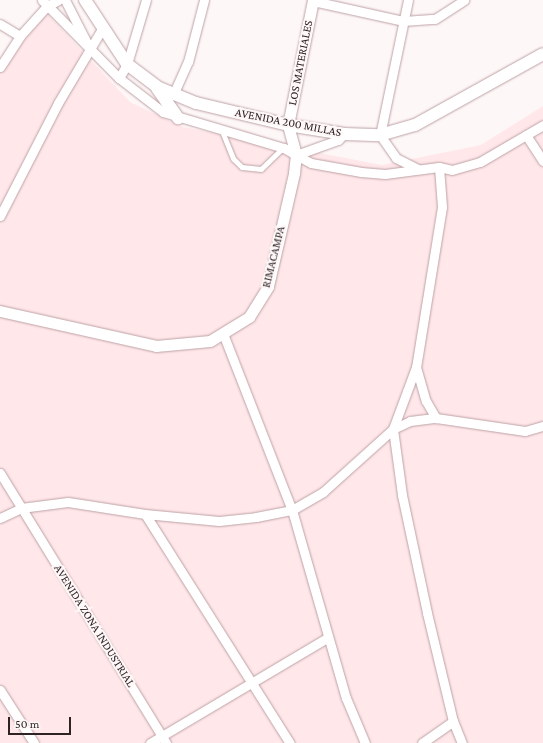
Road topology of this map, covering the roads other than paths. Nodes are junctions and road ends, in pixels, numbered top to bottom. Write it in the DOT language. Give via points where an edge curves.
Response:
graph roads {
  1 [pos="58,0"];
  2 [pos="65,0"];
  3 [pos="85,0"];
  4 [pos="146,0"];
  5 [pos="204,0"];
  6 [pos="313,0"];
  7 [pos="408,0"];
  8 [pos="464,0"];
  9 [pos="44,4"];
  10 [pos="403,21"];
  11 [pos="0,24"];
  12 [pos="102,29"];
  13 [pos="20,36"];
  14 [pos="90,49"];
  15 [pos="543,54"];
  16 [pos="127,64"];
  17 [pos="0,67"];
  18 [pos="119,78"];
  19 [pos="157,87"];
  20 [pos="173,95"];
  21 [pos="178,118"];
  22 [pos="288,125"];
  23 [pos="543,125"];
  24 [pos="222,130"];
  25 [pos="344,134"];
  26 [pos="380,135"];
  27 [pos="526,136"];
  28 [pos="284,148"];
  29 [pos="296,155"];
  30 [pos="543,161"];
  31 [pos="438,167"];
  32 [pos="418,169"];
  33 [pos="0,216"];
  34 [pos="0,311"];
  35 [pos="224,336"];
  36 [pos="416,367"];
  37 [pos="436,418"];
  38 [pos="543,426"];
  39 [pos="393,429"];
  40 [pos="0,473"];
  41 [pos="21,508"];
  42 [pos="292,510"];
  43 [pos="145,514"];
  44 [pos="0,518"];
  45 [pos="327,638"];
  46 [pos="249,681"];
  47 [pos="0,690"];
  48 [pos="453,721"];
  49 [pos="164,740"];
  50 [pos="34,743"];
  51 [pos="150,743"];
  52 [pos="290,743"];
  53 [pos="365,743"];
  54 [pos="422,743"];
  55 [pos="462,743"];
  1 -- 9 [label="street"];
  2 -- 14 [label="street"];
  3 -- 12 [label="main road, AVENIDA 200 MILLAS"];
  4 -- 16 [label="street"];
  5 -- 20 [label="street" via="188,62"];
  6 -- 10 [label="street"];
  6 -- 22 [label="street, LOS MATERIALES"];
  7 -- 10 [label="street"];
  8 -- 10 [label="street" via="435,19"];
  9 -- 13 [label="street"];
  9 -- 14 [label="street"];
  10 -- 26 [label="street"];
  11 -- 13 [label="street"];
  12 -- 14 [label="street"];
  12 -- 16 [label="main road, AVENIDA 200 MILLAS"];
  13 -- 17 [label="street"];
  14 -- 18 [label="street"];
  14 -- 33 [label="street"];
  15 -- 26 [label="main road, AVENIDA 200 MILLAS" via="414,125"];
  16 -- 18 [label="street"];
  16 -- 19 [label="main road, AVENIDA 200 MILLAS"];
  18 -- 21 [label="street" via="158,108"];
  19 -- 20 [label="main road, AVENIDA 200 MILLAS"];
  19 -- 21 [label="main road"];
  20 -- 22 [label="main road, AVENIDA 200 MILLAS"];
  21 -- 24 [label="street"];
  22 -- 25 [label="main road, AVENIDA 200 MILLAS"];
  22 -- 29 [label="street, RIMACAMPA"];
  23 -- 27 [label="street"];
  24 -- 28 [label="street"];
  24 -- 28 [label="lane" via="234,160 242,167 261,169"];
  25 -- 26 [label="main road, AVENIDA 200 MILLAS"];
  25 -- 29 [label="street" via="338,140"];
  26 -- 32 [label="street" via="396,158"];
  27 -- 30 [label="street"];
  27 -- 31 [label="street" via="463,169"];
  28 -- 29 [label="street"];
  29 -- 32 [label="street" via="312,163 361,172 384,174"];
  29 -- 35 [label="street, RIMACAMPA" via="268,286 249,317"];
  31 -- 32 [label="street"];
  31 -- 36 [label="street" via="442,207"];
  34 -- 35 [label="street, RIMACAMPA" via="156,346 203,343"];
  35 -- 42 [label="street"];
  36 -- 37 [label="street" via="426,401"];
  36 -- 39 [label="street"];
  37 -- 38 [label="street" via="525,431"];
  37 -- 39 [label="street" via="410,421"];
  39 -- 42 [label="street" via="323,492"];
  39 -- 48 [label="street" via="402,495"];
  40 -- 41 [label="street, AVENIDA ZONA INDUSTRIAL"];
  41 -- 43 [label="street" via="68,502"];
  41 -- 44 [label="street"];
  41 -- 49 [label="street, AVENIDA ZONA INDUSTRIAL"];
  42 -- 43 [label="street" via="219,521"];
  42 -- 45 [label="street"];
  43 -- 46 [label="street"];
  45 -- 46 [label="street"];
  45 -- 53 [label="street" via="346,698"];
  46 -- 49 [label="street"];
  46 -- 52 [label="street"];
  47 -- 50 [label="street"];
  48 -- 54 [label="street"];
  48 -- 55 [label="street"];
  49 -- 51 [label="street"];
}
